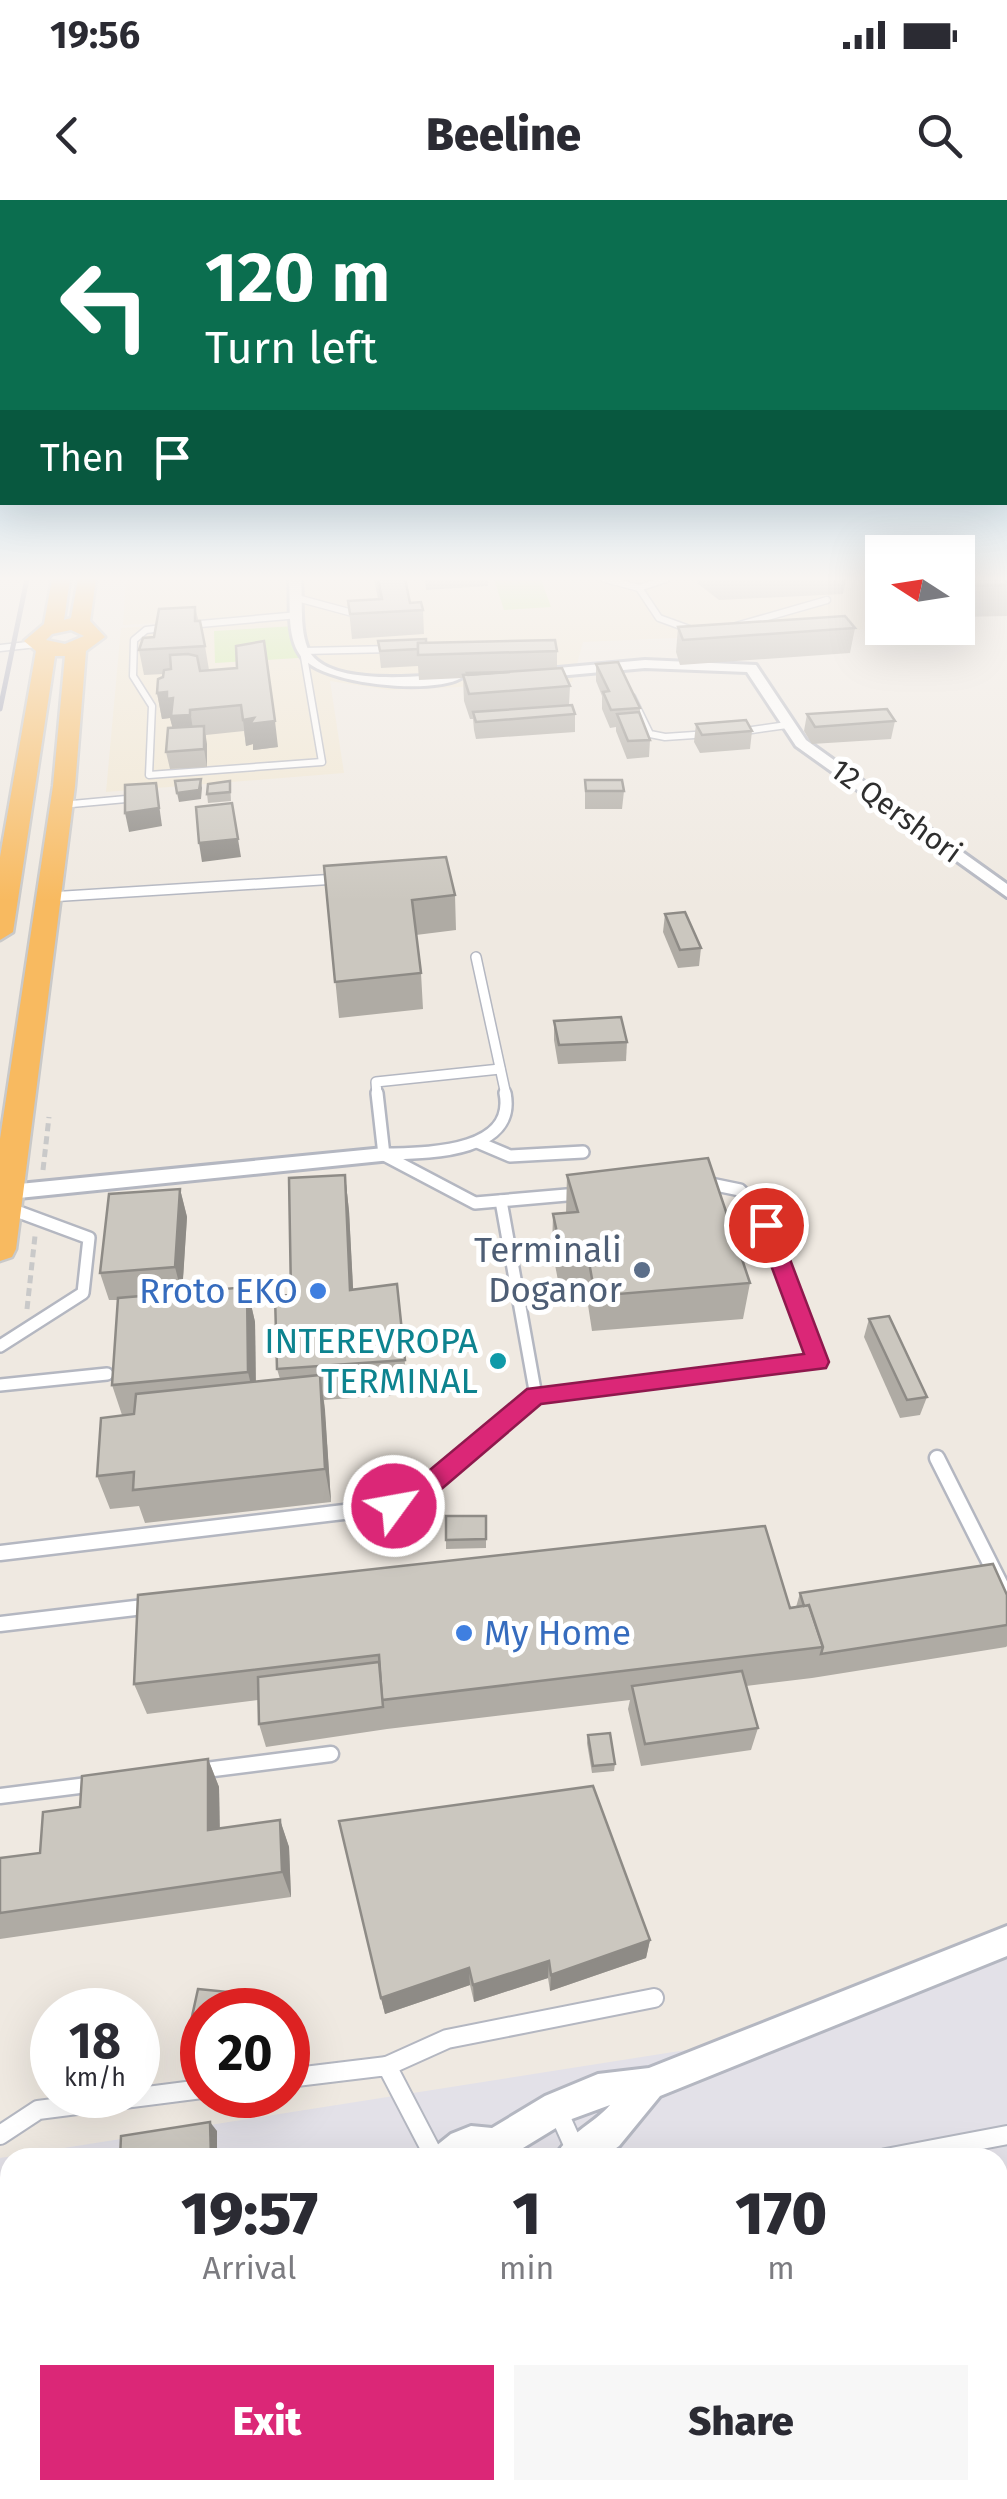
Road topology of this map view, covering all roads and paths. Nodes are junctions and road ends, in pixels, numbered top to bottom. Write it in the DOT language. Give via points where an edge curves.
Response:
graph roads {
  1 [pos="38,686"];
  2 [pos="73,686"];
  3 [pos="140,686"];
  4 [pos="309,686"];
  5 [pos="764,686"];
  6 [pos="628,690"];
  7 [pos="788,725"];
  8 [pos="728,732"];
  9 [pos="716,733"];
  10 [pos="144,798"];
  11 [pos="61,805"];
  12 [pos="354,878"];
  13 [pos="1007,892"];
  14 [pos="49,897"];
  15 [pos="0,932"];
  16 [pos="476,957"];
  17 [pos="500,1069"];
  18 [pos="477,1142"];
  19 [pos="583,1152"];
  20 [pos="384,1154"];
  21 [pos="692,1183"];
  22 [pos="596,1192"];
  23 [pos="8,1200"];
  24 [pos="501,1201"];
  25 [pos="475,1203"];
  26 [pos="504,1219"];
  27 [pos="0,1249"];
  28 [pos="0,1346"];
  29 [pos="107,1374"];
  30 [pos="0,1385"];
  31 [pos="536,1396"];
  32 [pos="938,1458"];
  33 [pos="0,1553"];
  34 [pos="1007,1597"];
  35 [pos="176,1604"];
  36 [pos="0,1624"];
  37 [pos="331,1754"];
  38 [pos="175,1774"];
  39 [pos="117,1781"];
  40 [pos="0,1796"];
  41 [pos="1007,1941"];
  42 [pos="654,1998"];
  43 [pos="387,2066"];
  44 [pos="310,2075"];
  45 [pos="649,2084"];
  46 [pos="180,2092"];
  47 [pos="557,2108"];
  48 [pos="0,2135"];
  49 [pos="1007,2135"];
  50 [pos="430,2148"];
  51 [pos="462,2148"];
  52 [pos="492,2148"];
  53 [pos="507,2148"];
  54 [pos="573,2148"];
  55 [pos="587,2148"];
  56 [pos="939,2148"];
  1 -- 15 [label="highway"];
  2 -- 11 [label="highway"];
  3 -- 4 [label="lane" via="152,706 149,775 322,767"];
  5 -- 7 [label="street, 12 Qershori"];
  6 -- 9 [label="lane" via="656,737"];
  7 -- 8 [label="lane"];
  7 -- 13 [label="street, 12 Qershori" via="801,743"];
  10 -- 11 [label="lane"];
  11 -- 14 [label="highway"];
  12 -- 14 [label="lane"];
  14 -- 23 [label="highway"];
  16 -- 17 [label="lane"];
  17 -- 18 [label="lane" via="505,1112"];
  17 -- 20 [label="lane" via="376,1082"];
  18 -- 19 [label="lane" via="510,1156"];
  18 -- 20 [label="lane" via="436,1153"];
  20 -- 23 [label="street"];
  20 -- 25 [label="lane"];
  21 -- 31 [label="lane" via="740,1190 760,1211 818,1362"];
  22 -- 24 [label="lane"];
  23 -- 27 [label="highway"];
  23 -- 28 [label="lane" via="90,1238 84,1293"];
  24 -- 25 [label="lane"];
  24 -- 26 [label="lane"];
  25 -- 26 [label="lane"];
  26 -- 31 [label="lane"];
  29 -- 30 [label="lane"];
  31 -- 33 [label="lane" via="416,1496 394,1506"];
  32 -- 34 [label="lane"];
  35 -- 36 [label="lane"];
  37 -- 38 [label="lane"];
  39 -- 40 [label="lane"];
  41 -- 45 [label="street"];
  42 -- 43 [label="lane" via="447,2039"];
  43 -- 44 [label="lane"];
  43 -- 50 [label="lane"];
  45 -- 47 [label="street" via="598,2090"];
  45 -- 55 [label="street"];
  46 -- 48 [label="lane" via="38,2110"];
  47 -- 53 [label="street"];
  47 -- 54 [label="lane"];
  49 -- 56 [label="lane"];
  51 -- 52 [label="street" via="470,2142"];
}
